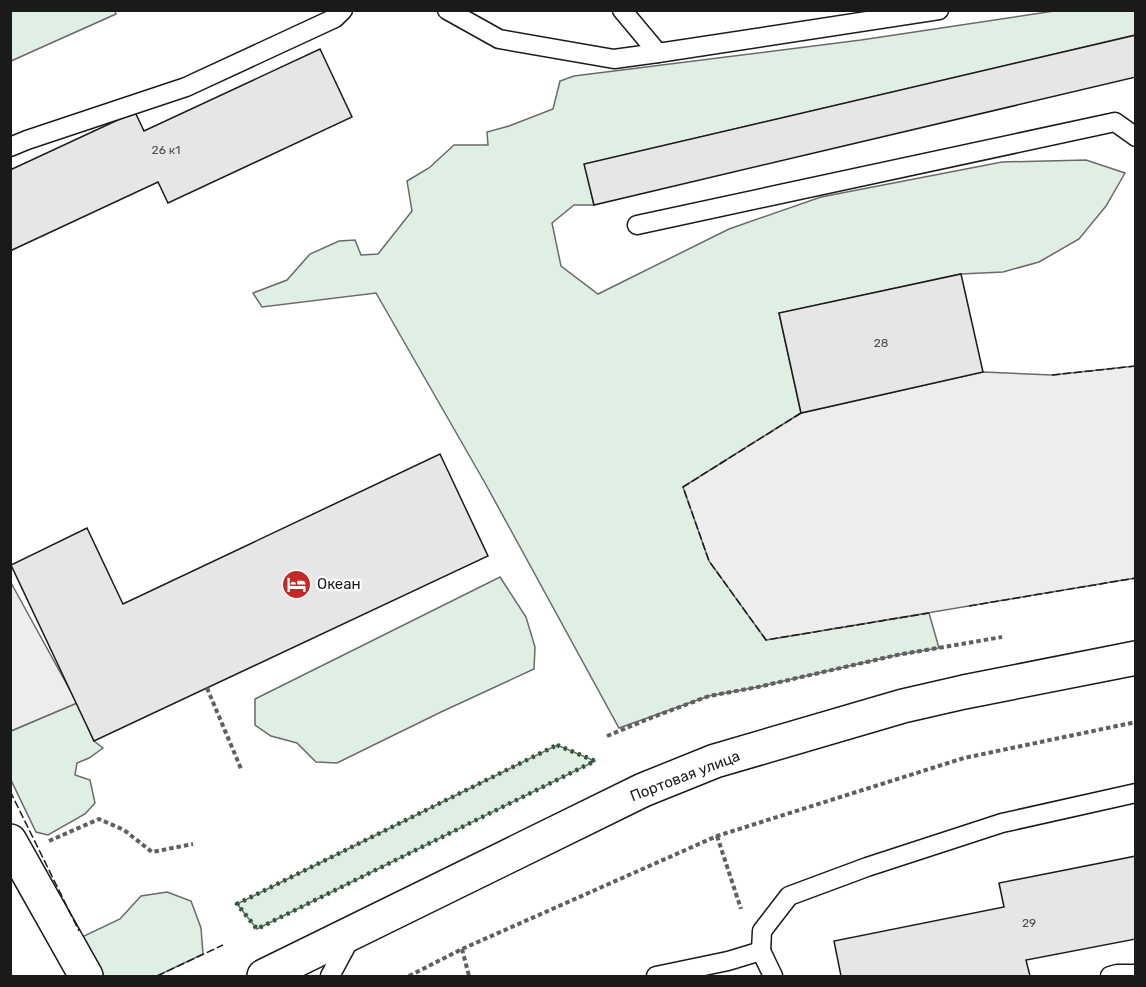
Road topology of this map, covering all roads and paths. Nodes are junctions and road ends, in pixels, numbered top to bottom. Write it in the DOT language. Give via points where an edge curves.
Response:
graph roads {
  1 [pos="344,10"];
  2 [pos="447,10"];
  3 [pos="622,10"];
  4 [pos="939,10"];
  5 [pos="658,53"];
  6 [pos="1136,136"];
  7 [pos="10,147"];
  8 [pos="637,225"];
  9 [pos="1002,637"];
  10 [pos="1136,658"];
  11 [pos="207,688"];
  12 [pos="1136,722"];
  13 [pos="607,736"];
  14 [pos="242,771"];
  15 [pos="1136,793"];
  16 [pos="717,836"];
  17 [pos="193,844"];
  18 [pos="12,846"];
  19 [pos="740,908"];
  20 [pos="353,933"];
  21 [pos="462,949"];
  22 [pos="761,951"];
  23 [pos="1136,974"];
  24 [pos="86,976"];
  25 [pos="264,976"];
  26 [pos="330,976"];
  27 [pos="409,976"];
  28 [pos="469,976"];
  29 [pos="656,976"];
  30 [pos="773,976"];
  31 [pos="1110,976"];
  1 -- 7 [label="lane" via="335,18 186,87"];
  2 -- 5 [label="lane" via="499,39 614,59"];
  3 -- 5 [label="lane"];
  4 -- 5 [label="lane"];
  6 -- 8 [label="lane" via="1115,122"];
  9 -- 13 [label="path" via="897,655 709,696"];
  10 -- 20 [label="street, Портовая улица" via="903,706 715,761 643,790"];
  11 -- 14 [label="path"];
  12 -- 16 [label="path" via="964,758"];
  15 -- 22 [label="lane" via="1002,823 789,896 762,931"];
  16 -- 19 [label="path"];
  16 -- 21 [label="path"];
  17 -- 18 [label="path" via="152,852 124,830 99,819 46,842"];
  18 -- 24 [label="street"];
  20 -- 25 [label="street, Портовая улица"];
  20 -- 26 [label="lane"];
  21 -- 27 [label="path"];
  21 -- 28 [label="path"];
  22 -- 29 [label="lane"];
  22 -- 30 [label="lane"];
  23 -- 31 [label="lane"];
}
